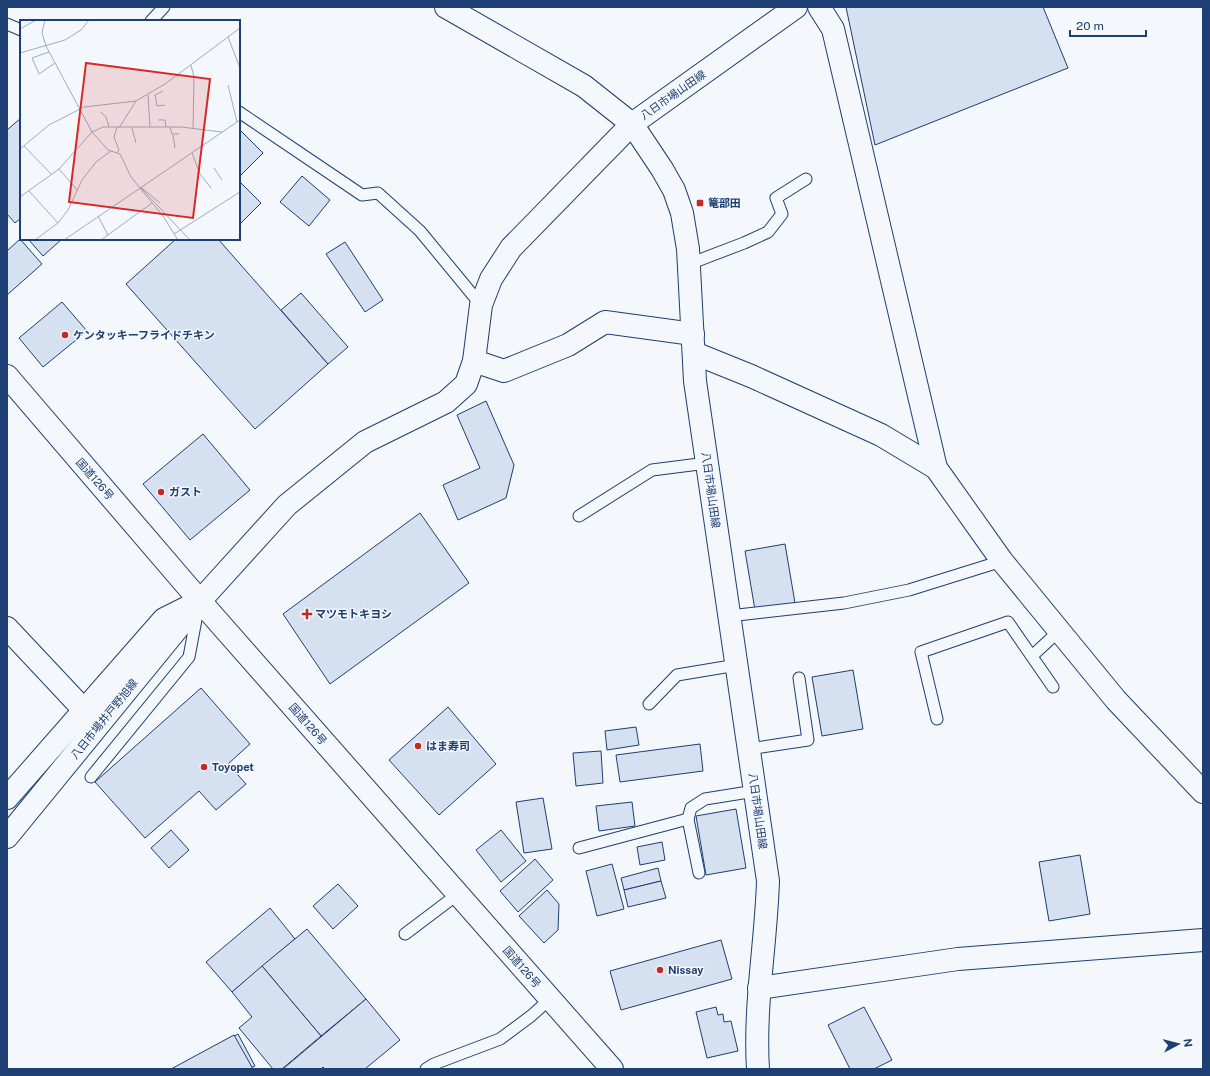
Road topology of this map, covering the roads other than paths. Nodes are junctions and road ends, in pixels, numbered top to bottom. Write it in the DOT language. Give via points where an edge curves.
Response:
graph roads {
  1 [pos="164,7"];
  2 [pos="446,7"];
  3 [pos="796,7"];
  4 [pos="819,7"];
  5 [pos="152,20"];
  6 [pos="7,24"];
  7 [pos="20,30"];
  8 [pos="240,113"];
  9 [pos="632,124"];
  10 [pos="806,179"];
  11 [pos="689,264"];
  12 [pos="481,305"];
  13 [pos="693,343"];
  14 [pos="474,361"];
  15 [pos="7,376"];
  16 [pos="707,463"];
  17 [pos="936,468"];
  18 [pos="579,516"];
  19 [pos="1002,561"];
  20 [pos="200,601"];
  21 [pos="729,616"];
  22 [pos="7,628"];
  23 [pos="1059,631"];
  24 [pos="1032,656"];
  25 [pos="737,665"];
  26 [pos="799,678"];
  27 [pos="1053,687"];
  28 [pos="649,704"];
  29 [pos="84,710"];
  30 [pos="937,719"];
  31 [pos="749,749"];
  32 [pos="91,777"];
  33 [pos="755,791"];
  34 [pos="1203,792"];
  35 [pos="7,798"];
  36 [pos="688,819"];
  37 [pos="7,837"];
  38 [pos="579,848"];
  39 [pos="699,873"];
  40 [pos="458,894"];
  41 [pos="405,934"];
  42 [pos="1203,940"];
  43 [pos="759,988"];
  44 [pos="550,999"];
  45 [pos="426,1069"];
  46 [pos="612,1069"];
  47 [pos="758,1069"];
  1 -- 5 [label="lane"];
  2 -- 9 [label="main road" via="584,86"];
  3 -- 9 [label="main road, 八日市場山田線"];
  4 -- 17 [label="main road" via="833,29"];
  6 -- 7 [label="lane"];
  8 -- 12 [label="lane" via="362,195 378,193 420,230"];
  9 -- 11 [label="main road, 八日市場山田線" via="674,190 682,213"];
  9 -- 12 [label="main road, 八日市場井戸野旭線" via="511,248 491,279"];
  10 -- 11 [label="lane" via="776,198 782,214 768,232"];
  11 -- 13 [label="main road, 八日市場山田線"];
  12 -- 14 [label="main road, 八日市場井戸野旭線"];
  13 -- 14 [label="main road" via="605,322 568,345 504,371"];
  13 -- 16 [label="main road, 八日市場山田線" via="695,381"];
  13 -- 17 [label="main road" via="751,376 881,435"];
  14 -- 20 [label="main road, 八日市場井戸野旭線" via="466,384 446,402 365,442 287,505"];
  15 -- 20 [label="main road, 国道126号"];
  16 -- 18 [label="lane" via="652,470"];
  16 -- 21 [label="main road, 八日市場山田線"];
  17 -- 19 [label="main road"];
  19 -- 21 [label="lane" via="909,590 844,602"];
  19 -- 23 [label="main road"];
  20 -- 29 [label="main road" via="164,619"];
  20 -- 32 [label="lane" via="189,657"];
  20 -- 37 [label="main road, 八日市場井戸野旭線"];
  20 -- 40 [label="main road, 国道126号"];
  21 -- 25 [label="main road, 八日市場山田線"];
  22 -- 29 [label="main road"];
  23 -- 24 [label="lane"];
  23 -- 34 [label="main road" via="1116,700"];
  24 -- 27 [label="lane"];
  24 -- 30 [label="lane" via="1008,622 921,652"];
  25 -- 28 [label="lane" via="677,675"];
  25 -- 31 [label="main road, 八日市場山田線"];
  26 -- 31 [label="lane" via="808,740"];
  29 -- 35 [label="main road"];
  31 -- 33 [label="main road, 八日市場山田線"];
  33 -- 36 [label="lane" via="705,799 691,808"];
  33 -- 43 [label="main road, 八日市場山田線" via="768,881 767,922"];
  36 -- 38 [label="lane"];
  36 -- 39 [label="lane"];
  40 -- 41 [label="lane"];
  40 -- 44 [label="main road, 国道126号"];
  42 -- 43 [label="main road" via="958,959"];
  43 -- 47 [label="main road, 八日市場山田線" via="756,1047"];
  44 -- 45 [label="lane" via="500,1039"];
  44 -- 46 [label="main road, 国道126号"];
}
